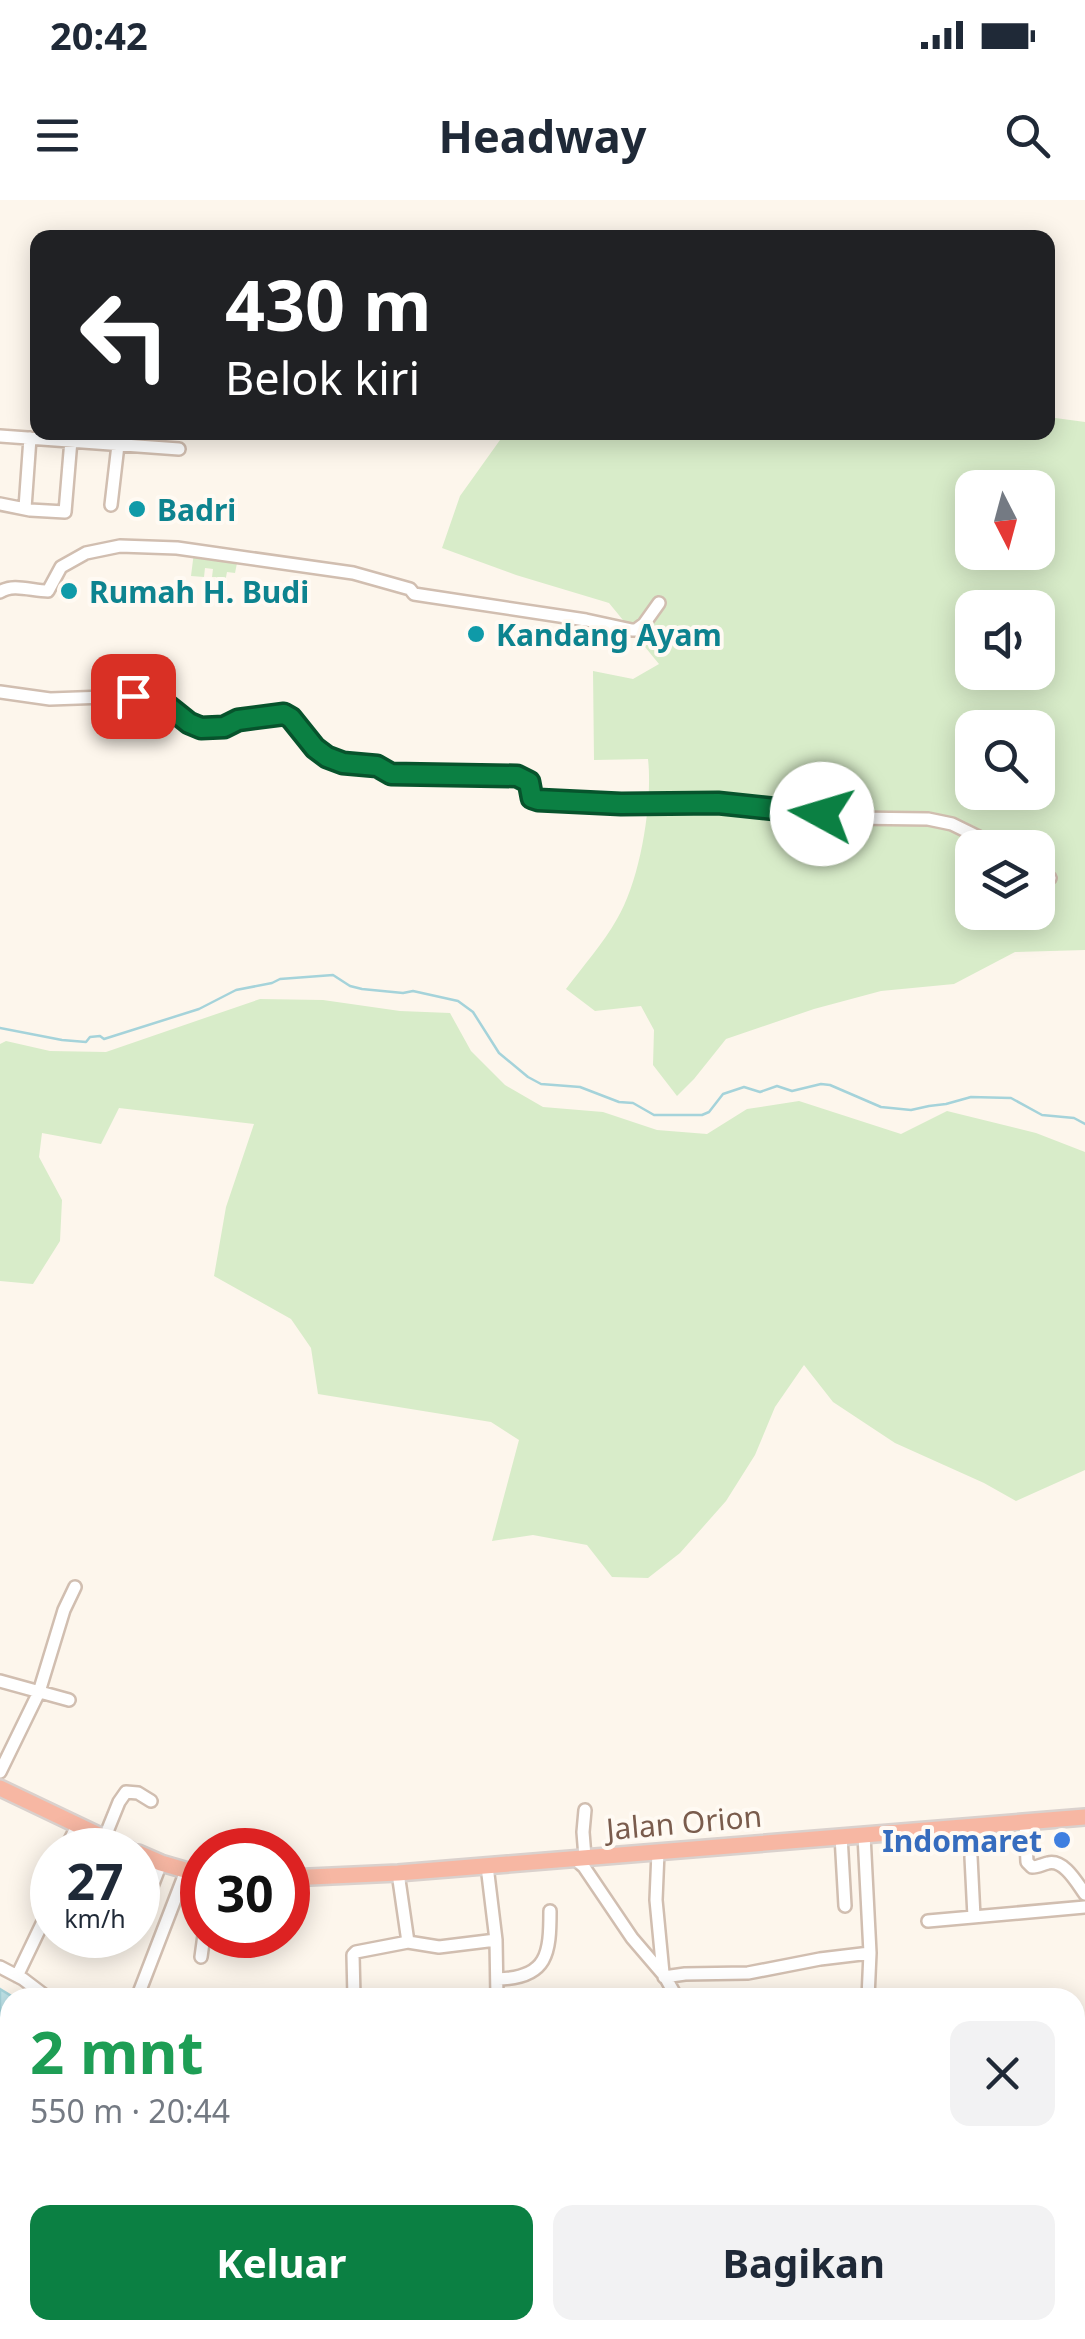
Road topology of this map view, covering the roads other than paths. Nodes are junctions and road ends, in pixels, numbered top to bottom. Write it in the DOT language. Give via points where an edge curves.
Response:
graph roads {
  1 [pos="0,436"];
  2 [pos="30,438"];
  3 [pos="71,440"];
  4 [pos="118,444"];
  5 [pos="179,449"];
  6 [pos="0,504"];
  7 [pos="111,505"];
  8 [pos="25,508"];
  9 [pos="0,592"];
  10 [pos="660,603"];
  11 [pos="0,692"];
  12 [pos="964,830"];
  13 [pos="75,1588"];
  14 [pos="0,1680"];
  15 [pos="38,1692"];
  16 [pos="69,1700"];
  17 [pos="0,1772"];
  18 [pos="0,1788"];
  19 [pos="152,1800"];
  20 [pos="585,1810"];
  21 [pos="1085,1817"];
  22 [pos="1025,1822"];
  23 [pos="77,1826"];
  24 [pos="81,1828"];
  25 [pos="108,1828"];
  26 [pos="864,1835"];
  27 [pos="841,1836"];
  28 [pos="658,1852"];
  29 [pos="580,1858"];
  30 [pos="971,1858"];
  31 [pos="161,1863"];
  32 [pos="487,1866"];
  33 [pos="180,1869"];
  34 [pos="398,1873"];
  35 [pos="310,1877"];
  36 [pos="1085,1894"];
  37 [pos="180,1904"];
  38 [pos="845,1906"];
  39 [pos="1085,1907"];
  40 [pos="550,1911"];
  41 [pos="974,1917"];
  42 [pos="928,1922"];
  43 [pos="496,1940"];
  44 [pos="408,1942"];
  45 [pos="30,1949"];
  46 [pos="870,1952"];
  47 [pos="0,1967"];
  48 [pos="663,1975"];
  49 [pos="17,1976"];
  50 [pos="498,1979"];
  51 [pos="34,1988"];
  52 [pos="142,1988"];
  53 [pos="354,1988"];
  54 [pos="497,1988"];
  55 [pos="671,1988"];
  56 [pos="868,1988"];
  1 -- 2 [label="street"];
  2 -- 8 [label="street"];
  3 -- 4 [label="street"];
  3 -- 8 [label="street" via="64,512"];
  4 -- 5 [label="street"];
  4 -- 7 [label="street"];
  6 -- 8 [label="street"];
  9 -- 10 [label="street" via="48,590 61,567 120,546 353,573 414,594 632,630"];
  11 -- 12 [label="street" via="151,699 201,728 284,714 320,753 343,763 391,774 517,776 529,782 538,800 718,803 928,819"];
  13 -- 15 [label="street"];
  14 -- 15 [label="street"];
  15 -- 16 [label="street"];
  15 -- 17 [label="street"];
  18 -- 23 [label="highway"];
  19 -- 25 [label="street" via="126,1792"];
  20 -- 29 [label="street"];
  21 -- 22 [label="highway, Jalan Orion"];
  22 -- 26 [label="highway, Jalan Orion"];
  22 -- 36 [label="street" via="1027,1862 1058,1863"];
  23 -- 24 [label="highway"];
  26 -- 27 [label="highway, Jalan Orion"];
  26 -- 46 [label="street"];
  27 -- 28 [label="highway, Jalan Orion"];
  27 -- 38 [label="street"];
  28 -- 29 [label="highway, Jalan Orion"];
  28 -- 48 [label="street"];
  29 -- 32 [label="highway, Jalan Orion"];
  29 -- 48 [label="street"];
  30 -- 41 [label="street"];
  31 -- 33 [label="highway"];
  32 -- 34 [label="highway, Jalan Orion"];
  32 -- 43 [label="street"];
  34 -- 35 [label="highway, Jalan Orion"];
  34 -- 44 [label="street"];
  37 -- 52 [label="street"];
  39 -- 41 [label="street"];
  40 -- 50 [label="street" via="544,1961 528,1973"];
  41 -- 42 [label="street"];
  43 -- 44 [label="street" via="440,1947"];
  43 -- 50 [label="street"];
  44 -- 53 [label="street" via="353,1953"];
  45 -- 49 [label="street"];
  46 -- 48 [label="street" via="748,1973"];
  46 -- 56 [label="street"];
  47 -- 49 [label="street"];
  48 -- 55 [label="street"];
  49 -- 51 [label="street"];
  50 -- 54 [label="street"];
}
